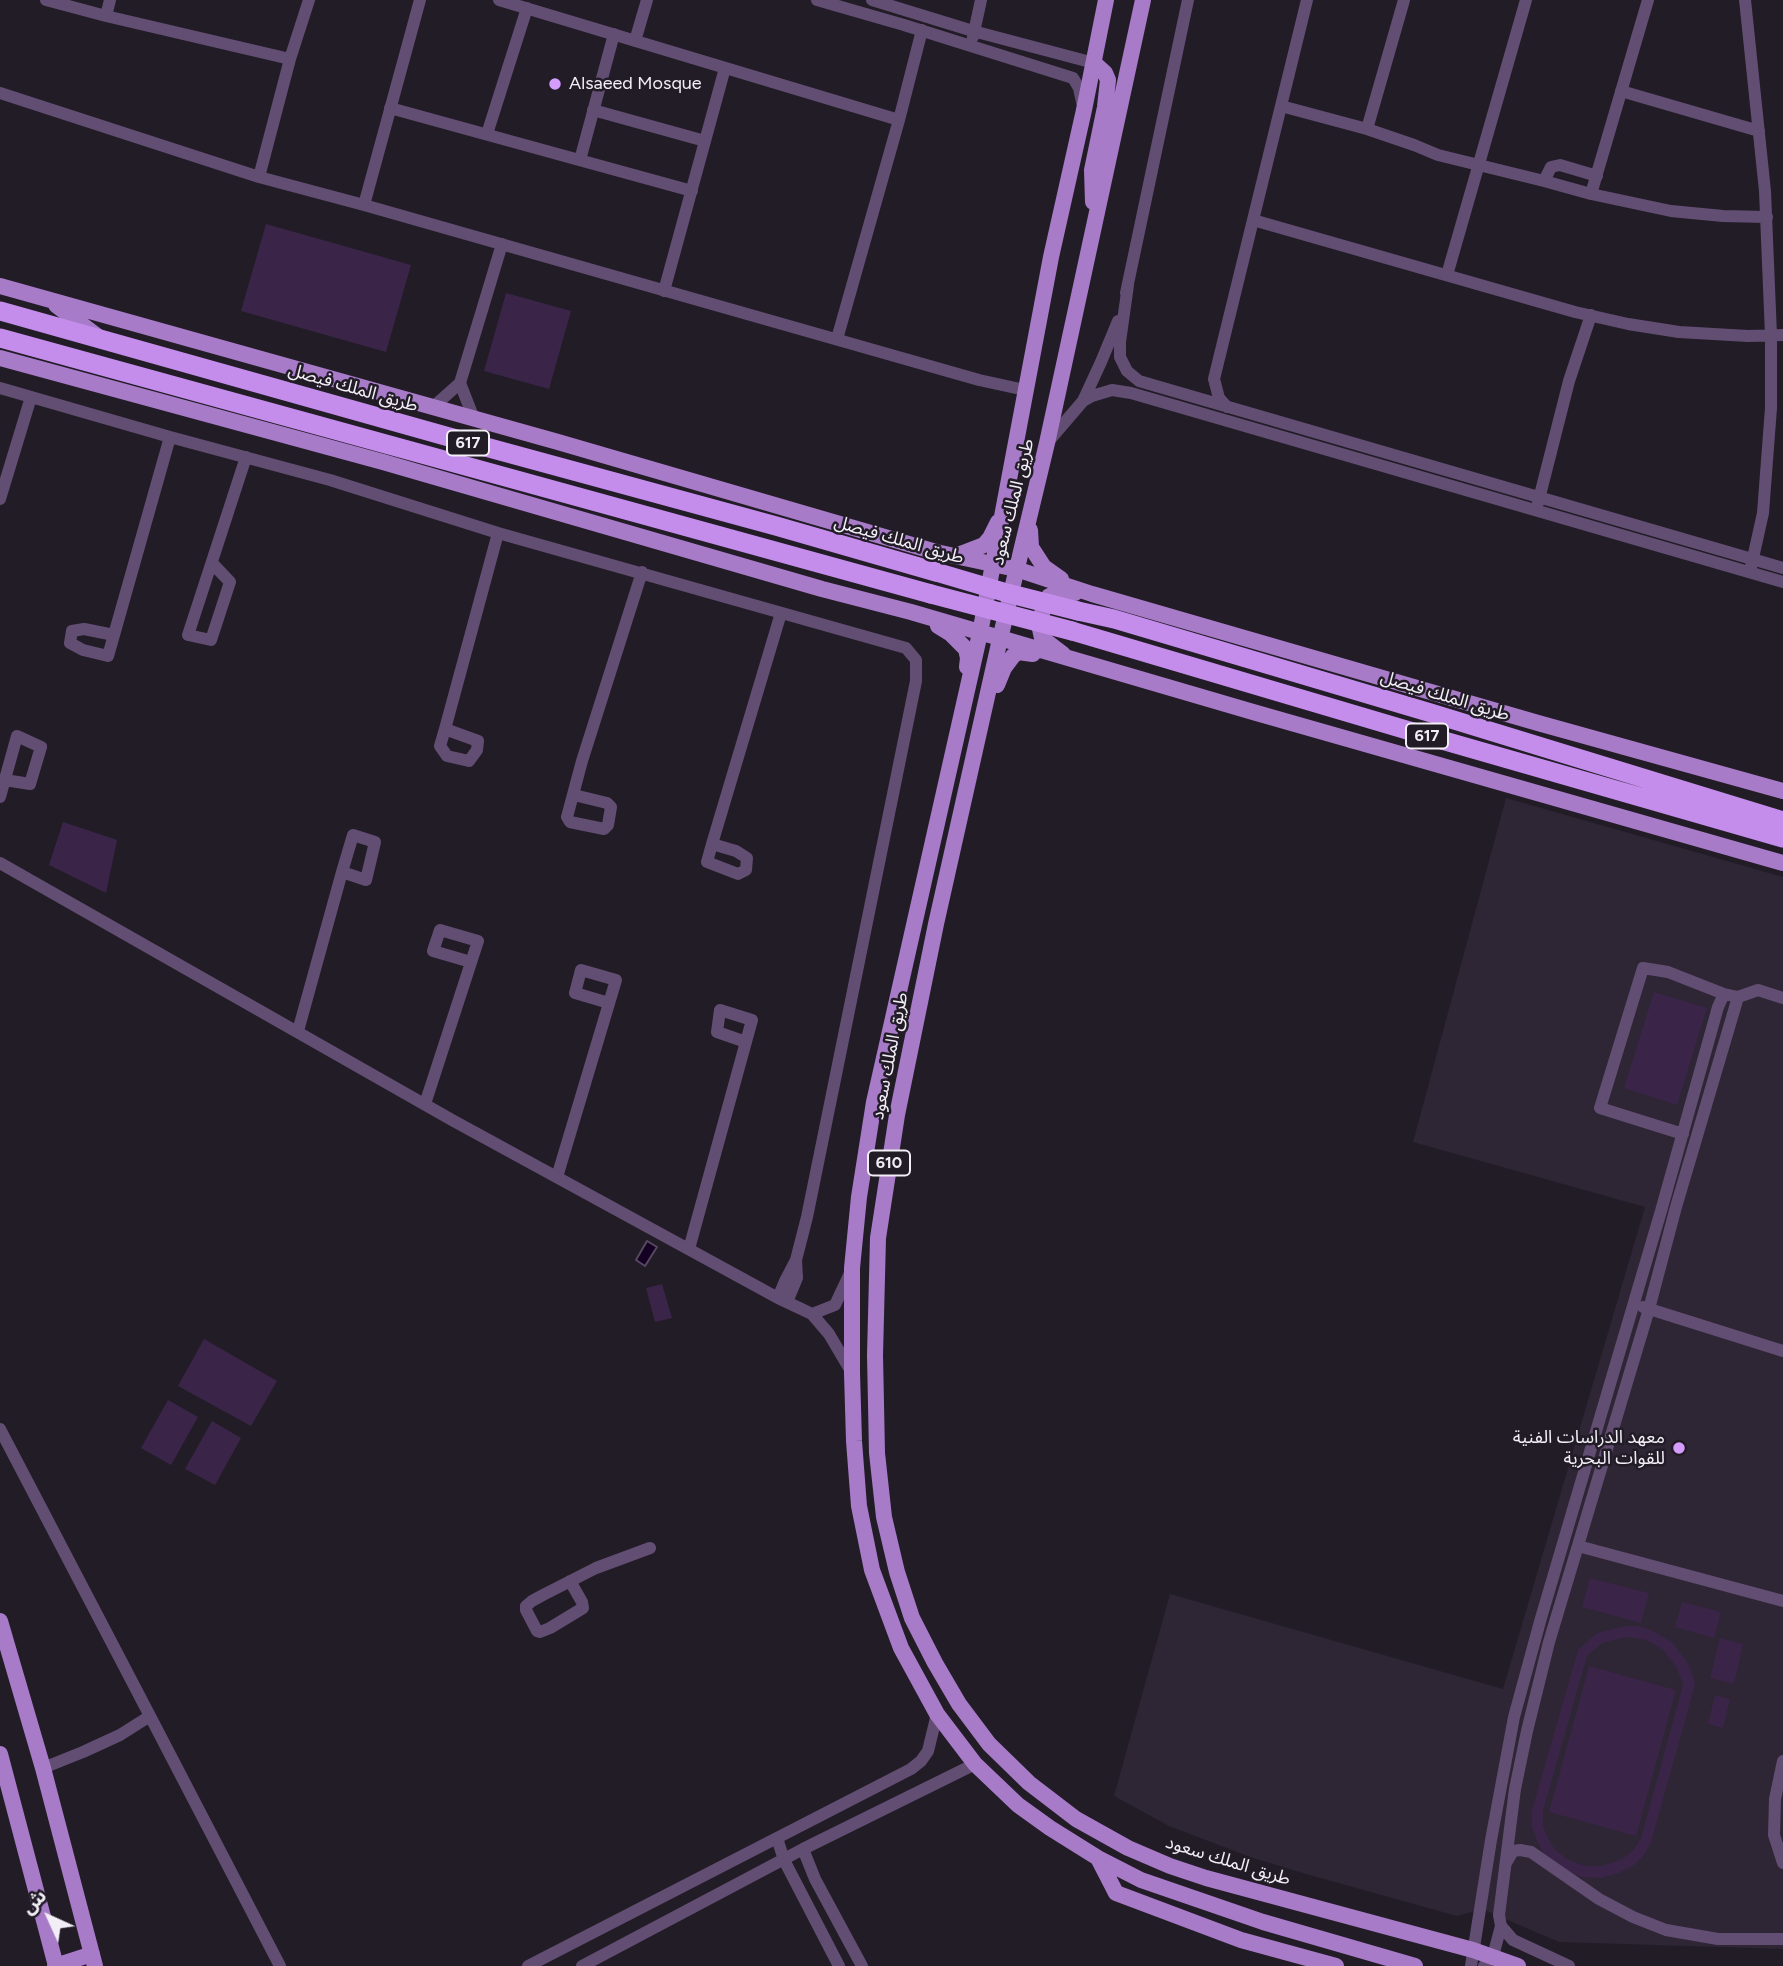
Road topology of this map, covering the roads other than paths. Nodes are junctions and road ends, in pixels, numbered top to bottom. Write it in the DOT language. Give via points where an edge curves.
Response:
graph roads {
  1 [pos="46,0"];
  2 [pos="110,0"];
  3 [pos="309,0"];
  4 [pos="420,0"];
  5 [pos="499,0"];
  6 [pos="647,0"];
  7 [pos="817,0"];
  8 [pos="872,0"];
  9 [pos="981,0"];
  10 [pos="1106,0"];
  11 [pos="1143,0"];
  12 [pos="1188,0"];
  13 [pos="1307,0"];
  14 [pos="1404,0"];
  15 [pos="1525,0"];
  16 [pos="1648,0"];
  17 [pos="1745,0"];
  18 [pos="527,8"];
  19 [pos="106,16"];
  20 [pos="922,30"];
  21 [pos="973,31"];
  22 [pos="614,34"];
  23 [pos="635,41"];
  24 [pos="972,46"];
  25 [pos="290,59"];
  26 [pos="1094,64"];
  27 [pos="725,68"];
  28 [pos="1621,91"];
  29 [pos="0,93"];
  30 [pos="1281,106"];
  31 [pos="390,108"];
  32 [pos="593,110"];
  33 [pos="1084,110"];
  34 [pos="899,120"];
  35 [pos="1367,129"];
  36 [pos="1759,131"];
  37 [pos="487,134"];
  38 [pos="705,141"];
  39 [pos="580,160"];
  40 [pos="1478,166"];
  41 [pos="1597,176"];
  42 [pos="259,177"];
  43 [pos="1544,181"];
  44 [pos="692,191"];
  45 [pos="1591,194"];
  46 [pos="364,205"];
  47 [pos="1767,217"];
  48 [pos="1253,220"];
  49 [pos="502,244"];
  50 [pos="1087,257"];
  51 [pos="1447,275"];
  52 [pos="1128,285"];
  53 [pos="0,286"];
  54 [pos="664,291"];
  55 [pos="48,300"];
  56 [pos="0,311"];
  57 [pos="1591,315"];
  58 [pos="1777,335"];
  59 [pos="0,338"];
  60 [pos="836,339"];
  61 [pos="102,340"];
  62 [pos="65,356"];
  63 [pos="0,358"];
  64 [pos="106,368"];
  65 [pos="1213,379"];
  66 [pos="460,383"];
  67 [pos="0,388"];
  68 [pos="1025,390"];
  69 [pos="31,397"];
  70 [pos="1190,397"];
  71 [pos="1083,401"];
  72 [pos="433,407"];
  73 [pos="1227,407"];
  74 [pos="474,419"];
  75 [pos="261,429"];
  76 [pos="170,437"];
  77 [pos="1047,443"];
  78 [pos="246,457"];
  79 [pos="0,499"];
  80 [pos="1538,504"];
  81 [pos="1005,507"];
  82 [pos="1028,515"];
  83 [pos="498,533"];
  84 [pos="936,552"];
  85 [pos="957,555"];
  86 [pos="212,563"];
  87 [pos="995,563"];
  88 [pos="1751,566"];
  89 [pos="1783,568"];
  90 [pos="1016,569"];
  91 [pos="642,572"];
  92 [pos="1783,582"];
  93 [pos="1092,594"];
  94 [pos="911,612"];
  95 [pos="781,613"];
  96 [pos="980,633"];
  97 [pos="114,635"];
  98 [pos="1000,639"];
  99 [pos="1070,660"];
  100 [pos="963,708"];
  101 [pos="984,716"];
  102 [pos="444,729"];
  103 [pos="5,780"];
  104 [pos="1781,787"];
  105 [pos="574,795"];
  106 [pos="0,797"];
  107 [pos="1783,821"];
  108 [pos="1783,838"];
  109 [pos="712,844"];
  110 [pos="0,863"];
  111 [pos="1783,863"];
  112 [pos="342,872"];
  113 [pos="471,962"];
  114 [pos="1731,996"];
  115 [pos="1783,998"];
  116 [pos="609,1003"];
  117 [pos="298,1031"];
  118 [pos="746,1042"];
  119 [pos="425,1104"];
  120 [pos="1683,1134"];
  121 [pos="557,1177"];
  122 [pos="689,1249"];
  123 [pos="852,1268"];
  124 [pos="783,1300"];
  125 [pos="1634,1303"];
  126 [pos="1649,1309"];
  127 [pos="812,1314"];
  128 [pos="1783,1351"];
  129 [pos="852,1374"];
  130 [pos="0,1429"];
  131 [pos="1578,1546"];
  132 [pos="650,1548"];
  133 [pos="570,1581"];
  134 [pos="1783,1601"];
  135 [pos="0,1621"];
  136 [pos="937,1714"];
  137 [pos="150,1716"];
  138 [pos="0,1755"];
  139 [pos="1783,1761"];
  140 [pos="975,1764"];
  141 [pos="43,1768"];
  142 [pos="776,1838"];
  143 [pos="803,1849"];
  144 [pos="1098,1858"];
  145 [pos="784,1860"];
  146 [pos="1783,1863"];
  147 [pos="1506,1864"];
  148 [pos="1501,1926"];
  149 [pos="1783,1939"];
  150 [pos="1472,1958"];
  151 [pos="94,1960"];
  152 [pos="1489,1961"];
  153 [pos="834,1964"];
  154 [pos="56,1966"];
  155 [pos="280,1966"];
  156 [pos="528,1966"];
  157 [pos="582,1966"];
  158 [pos="862,1966"];
  159 [pos="1336,1966"];
  160 [pos="1415,1966"];
  161 [pos="1518,1966"];
  162 [pos="1569,1966"];
  1 -- 19 [label="street"];
  2 -- 19 [label="street"];
  3 -- 25 [label="street"];
  4 -- 31 [label="street"];
  5 -- 18 [label="street"];
  6 -- 23 [label="street"];
  7 -- 20 [label="street"];
  8 -- 21 [label="street"];
  9 -- 21 [label="street"];
  10 -- 26 [label="main road, طريق الملك سعود / 610"];
  11 -- 50 [label="main road, طريق الملك سعود / 610"];
  12 -- 52 [label="street"];
  13 -- 30 [label="street"];
  14 -- 35 [label="street"];
  15 -- 40 [label="street"];
  16 -- 28 [label="street"];
  17 -- 36 [label="street"];
  18 -- 22 [label="street"];
  18 -- 37 [label="street"];
  19 -- 25 [label="street"];
  20 -- 24 [label="street"];
  20 -- 34 [label="street"];
  21 -- 24 [label="street"];
  21 -- 26 [label="street"];
  22 -- 23 [label="street"];
  22 -- 32 [label="street"];
  23 -- 27 [label="street"];
  24 -- 33 [label="street" via="1073,78"];
  25 -- 42 [label="street"];
  26 -- 33 [label="main road, طريق الملك سعود / 610"];
  26 -- 50 [label="main road" via="1108,80 1092,170"];
  27 -- 34 [label="street"];
  27 -- 38 [label="street"];
  28 -- 36 [label="street"];
  28 -- 41 [label="street"];
  29 -- 42 [label="street"];
  30 -- 35 [label="street"];
  30 -- 48 [label="street"];
  31 -- 37 [label="street"];
  31 -- 46 [label="street"];
  32 -- 38 [label="street"];
  32 -- 39 [label="street"];
  33 -- 68 [label="main road, طريق الملك سعود / 610"];
  34 -- 60 [label="street"];
  35 -- 40 [label="street"];
  36 -- 47 [label="street"];
  37 -- 39 [label="street"];
  38 -- 44 [label="street"];
  39 -- 44 [label="street"];
  40 -- 43 [label="street"];
  40 -- 51 [label="street"];
  41 -- 43 [label="street" via="1560,165 1550,167"];
  41 -- 45 [label="street"];
  42 -- 46 [label="street"];
  43 -- 45 [label="street"];
  44 -- 54 [label="street"];
  45 -- 47 [label="street" via="1671,211"];
  46 -- 49 [label="street"];
  47 -- 58 [label="street"];
  48 -- 51 [label="street"];
  48 -- 65 [label="street"];
  49 -- 54 [label="street"];
  49 -- 66 [label="street"];
  50 -- 77 [label="main road, طريق الملك سعود / 610"];
  51 -- 57 [label="street"];
  52 -- 70 [label="street" via="1120,342 1122,364 1139,381"];
  52 -- 71 [label="street"];
  53 -- 55 [label="main road"];
  54 -- 60 [label="street"];
  55 -- 61 [label="main road"];
  55 -- 72 [label="main road"];
  56 -- 61 [label="highway, طريق الملك فيصل / 617"];
  57 -- 58 [label="street" via="1679,332"];
  57 -- 80 [label="street"];
  58 -- 88 [label="street" via="1763,513"];
  59 -- 62 [label="highway, 617"];
  60 -- 68 [label="street"];
  61 -- 107 [label="highway, طريق الملك فيصل / 617, bridge" via="1114,619"];
  62 -- 63 [label="main road"];
  62 -- 64 [label="highway, 617"];
  63 -- 75 [label="main road"];
  64 -- 75 [label="main road"];
  64 -- 108 [label="highway, 617, bridge" via="1072,631"];
  65 -- 70 [label="street"];
  65 -- 73 [label="street"];
  66 -- 72 [label="street"];
  66 -- 74 [label="street"];
  67 -- 69 [label="street"];
  68 -- 81 [label="main road, طريق الملك سعود / 610"];
  69 -- 76 [label="street"];
  69 -- 79 [label="street"];
  70 -- 73 [label="street"];
  71 -- 77 [label="street"];
  71 -- 80 [label="street" via="1112,390 1131,393"];
  72 -- 74 [label="main road"];
  73 -- 80 [label="street"];
  74 -- 84 [label="main road"];
  75 -- 94 [label="main road"];
  76 -- 78 [label="street"];
  76 -- 97 [label="street"];
  77 -- 82 [label="main road, طريق الملك سعود / 610"];
  78 -- 83 [label="street"];
  78 -- 86 [label="street"];
  80 -- 88 [label="street"];
  81 -- 85 [label="main road" via="984,545"];
  81 -- 87 [label="main road, طريق الملك سعود / 610"];
  82 -- 90 [label="main road, طريق الملك سعود / 610"];
  82 -- 93 [label="main road" via="1031,547 1044,567"];
  83 -- 91 [label="street"];
  83 -- 102 [label="street"];
  84 -- 85 [label="main road"];
  84 -- 94 [label="main road" via="960,564 966,576 960,606 947,615"];
  85 -- 87 [label="main road"];
  86 -- 86 [label="street" via="188,635 211,640 230,582"];
  87 -- 90 [label="main road"];
  87 -- 96 [label="main road, طريق الملك سعود / 610"];
  88 -- 89 [label="street"];
  88 -- 92 [label="street"];
  90 -- 93 [label="main road"];
  90 -- 98 [label="main road, طريق الملك سعود / 610"];
  91 -- 95 [label="street"];
  91 -- 105 [label="street"];
  93 -- 99 [label="main road" via="1058,593 1049,596 1043,610 1042,638"];
  93 -- 104 [label="main road" via="1551,727"];
  94 -- 96 [label="main road"];
  94 -- 100 [label="main road" via="951,634 966,649"];
  95 -- 109 [label="street"];
  95 -- 124 [label="street" via="906,648 916,660 916,681 807,1217"];
  96 -- 98 [label="main road"];
  96 -- 100 [label="main road, طريق الملك سعود / 610"];
  98 -- 99 [label="main road"];
  98 -- 101 [label="main road, طريق الملك سعود / 610"];
  99 -- 101 [label="main road" via="1018,652 1004,668"];
  99 -- 111 [label="main road"];
  100 -- 123 [label="main road, طريق الملك سعود / 610" via="874,1102"];
  101 -- 150 [label="main road, طريق الملك سعود / 610" via="897,1115 878,1238 877,1453 884,1517 912,1618 959,1704 989,1744 1076,1819 1170,1866"];
  103 -- 106 [label="street"];
  110 -- 117 [label="street"];
  112 -- 117 [label="street"];
  113 -- 119 [label="street"];
  114 -- 115 [label="street" via="1758,990"];
  114 -- 120 [label="street" via="1718,1007"];
  114 -- 120 [label="street" via="1668,972 1643,968 1600,1108"];
  114 -- 126 [label="street"];
  116 -- 121 [label="street"];
  117 -- 119 [label="street"];
  118 -- 122 [label="street"];
  119 -- 121 [label="street"];
  120 -- 125 [label="street"];
  121 -- 122 [label="street"];
  122 -- 124 [label="street"];
  123 -- 127 [label="street" via="835,1305"];
  123 -- 129 [label="main road, طريق الملك سعود / 610"];
  124 -- 127 [label="street"];
  125 -- 126 [label="street"];
  125 -- 150 [label="street" via="1514,1717"];
  126 -- 128 [label="street"];
  126 -- 131 [label="street"];
  127 -- 129 [label="street"];
  129 -- 136 [label="main road, طريق الملك سعود / 610" via="859,1506 872,1570 901,1648"];
  130 -- 137 [label="street"];
  131 -- 134 [label="street"];
  131 -- 147 [label="street" via="1527,1731"];
  132 -- 133 [label="street"];
  133 -- 133 [label="street" via="526,1606 537,1631 583,1608"];
  135 -- 141 [label="main road"];
  136 -- 140 [label="main road, طريق الملك سعود / 610"];
  136 -- 142 [label="street" via="928,1751 911,1769"];
  137 -- 141 [label="street" via="120,1735"];
  137 -- 155 [label="street"];
  138 -- 154 [label="main road"];
  139 -- 146 [label="street" via="1774,1799 1774,1835"];
  140 -- 143 [label="street"];
  140 -- 144 [label="main road, طريق الملك سعود / 610" via="1018,1805"];
  141 -- 151 [label="main road"];
  142 -- 145 [label="street"];
  142 -- 156 [label="street"];
  143 -- 145 [label="street"];
  143 -- 158 [label="street"];
  144 -- 159 [label="main road" via="1116,1893 1241,1940"];
  144 -- 160 [label="main road, طريق الملك سعود / 610" via="1141,1880 1263,1922"];
  145 -- 153 [label="street"];
  145 -- 157 [label="street"];
  147 -- 148 [label="street"];
  147 -- 149 [label="street" via="1513,1852 1531,1852 1599,1899 1666,1930 1718,1939"];
  148 -- 152 [label="street"];
  148 -- 162 [label="street" via="1513,1940"];
  150 -- 152 [label="main road, طريق الملك سعود / 610"];
  151 -- 154 [label="main road"];
  152 -- 161 [label="main road, طريق الملك سعود / 610"];
}
